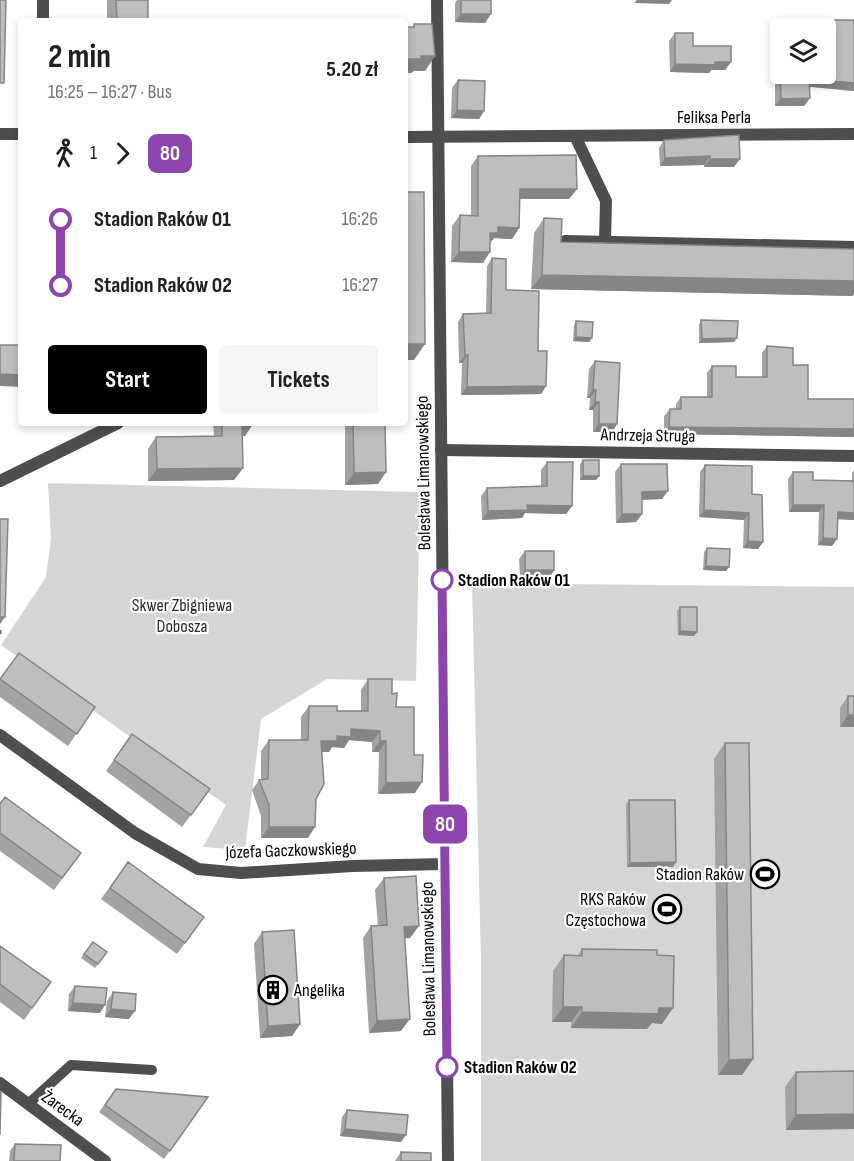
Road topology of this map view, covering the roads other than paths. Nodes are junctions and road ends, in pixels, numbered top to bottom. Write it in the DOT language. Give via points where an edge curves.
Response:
graph roads {
  1 [pos="43,0"];
  2 [pos="437,0"];
  3 [pos="43,18"];
  4 [pos="0,134"];
  5 [pos="18,134"];
  6 [pos="854,134"];
  7 [pos="575,136"];
  8 [pos="408,137"];
  9 [pos="438,137"];
  10 [pos="565,241"];
  11 [pos="605,242"];
  12 [pos="854,247"];
  13 [pos="112,426"];
  14 [pos="441,450"];
  15 [pos="854,456"];
  16 [pos="0,481"];
  17 [pos="0,735"];
  18 [pos="445,864"];
  19 [pos="152,1070"];
  20 [pos="0,1083"];
  21 [pos="28,1104"];
  22 [pos="105,1161"];
  23 [pos="448,1161"];
  1 -- 3 [label="street"];
  2 -- 9 [label="street, Bolesława Limanowskiego"];
  4 -- 5 [label="street"];
  6 -- 7 [label="street, Feliksa Perla"];
  7 -- 9 [label="street, Feliksa Perla"];
  7 -- 11 [label="street" via="606,201"];
  8 -- 9 [label="street, Feliksa Perla"];
  9 -- 14 [label="street, Bolesława Limanowskiego"];
  10 -- 11 [label="street"];
  11 -- 12 [label="street"];
  13 -- 16 [label="street"];
  14 -- 15 [label="street, Andrzeja Struga"];
  14 -- 18 [label="street, Bolesława Limanowskiego"];
  17 -- 18 [label="street, Józefa Gaczkowskiego" via="135,833 198,869 241,873"];
  18 -- 23 [label="street, Bolesława Limanowskiego"];
  19 -- 21 [label="lane" via="71,1065"];
  20 -- 21 [label="street, Żarecka"];
  21 -- 22 [label="street, Żarecka"];
}
